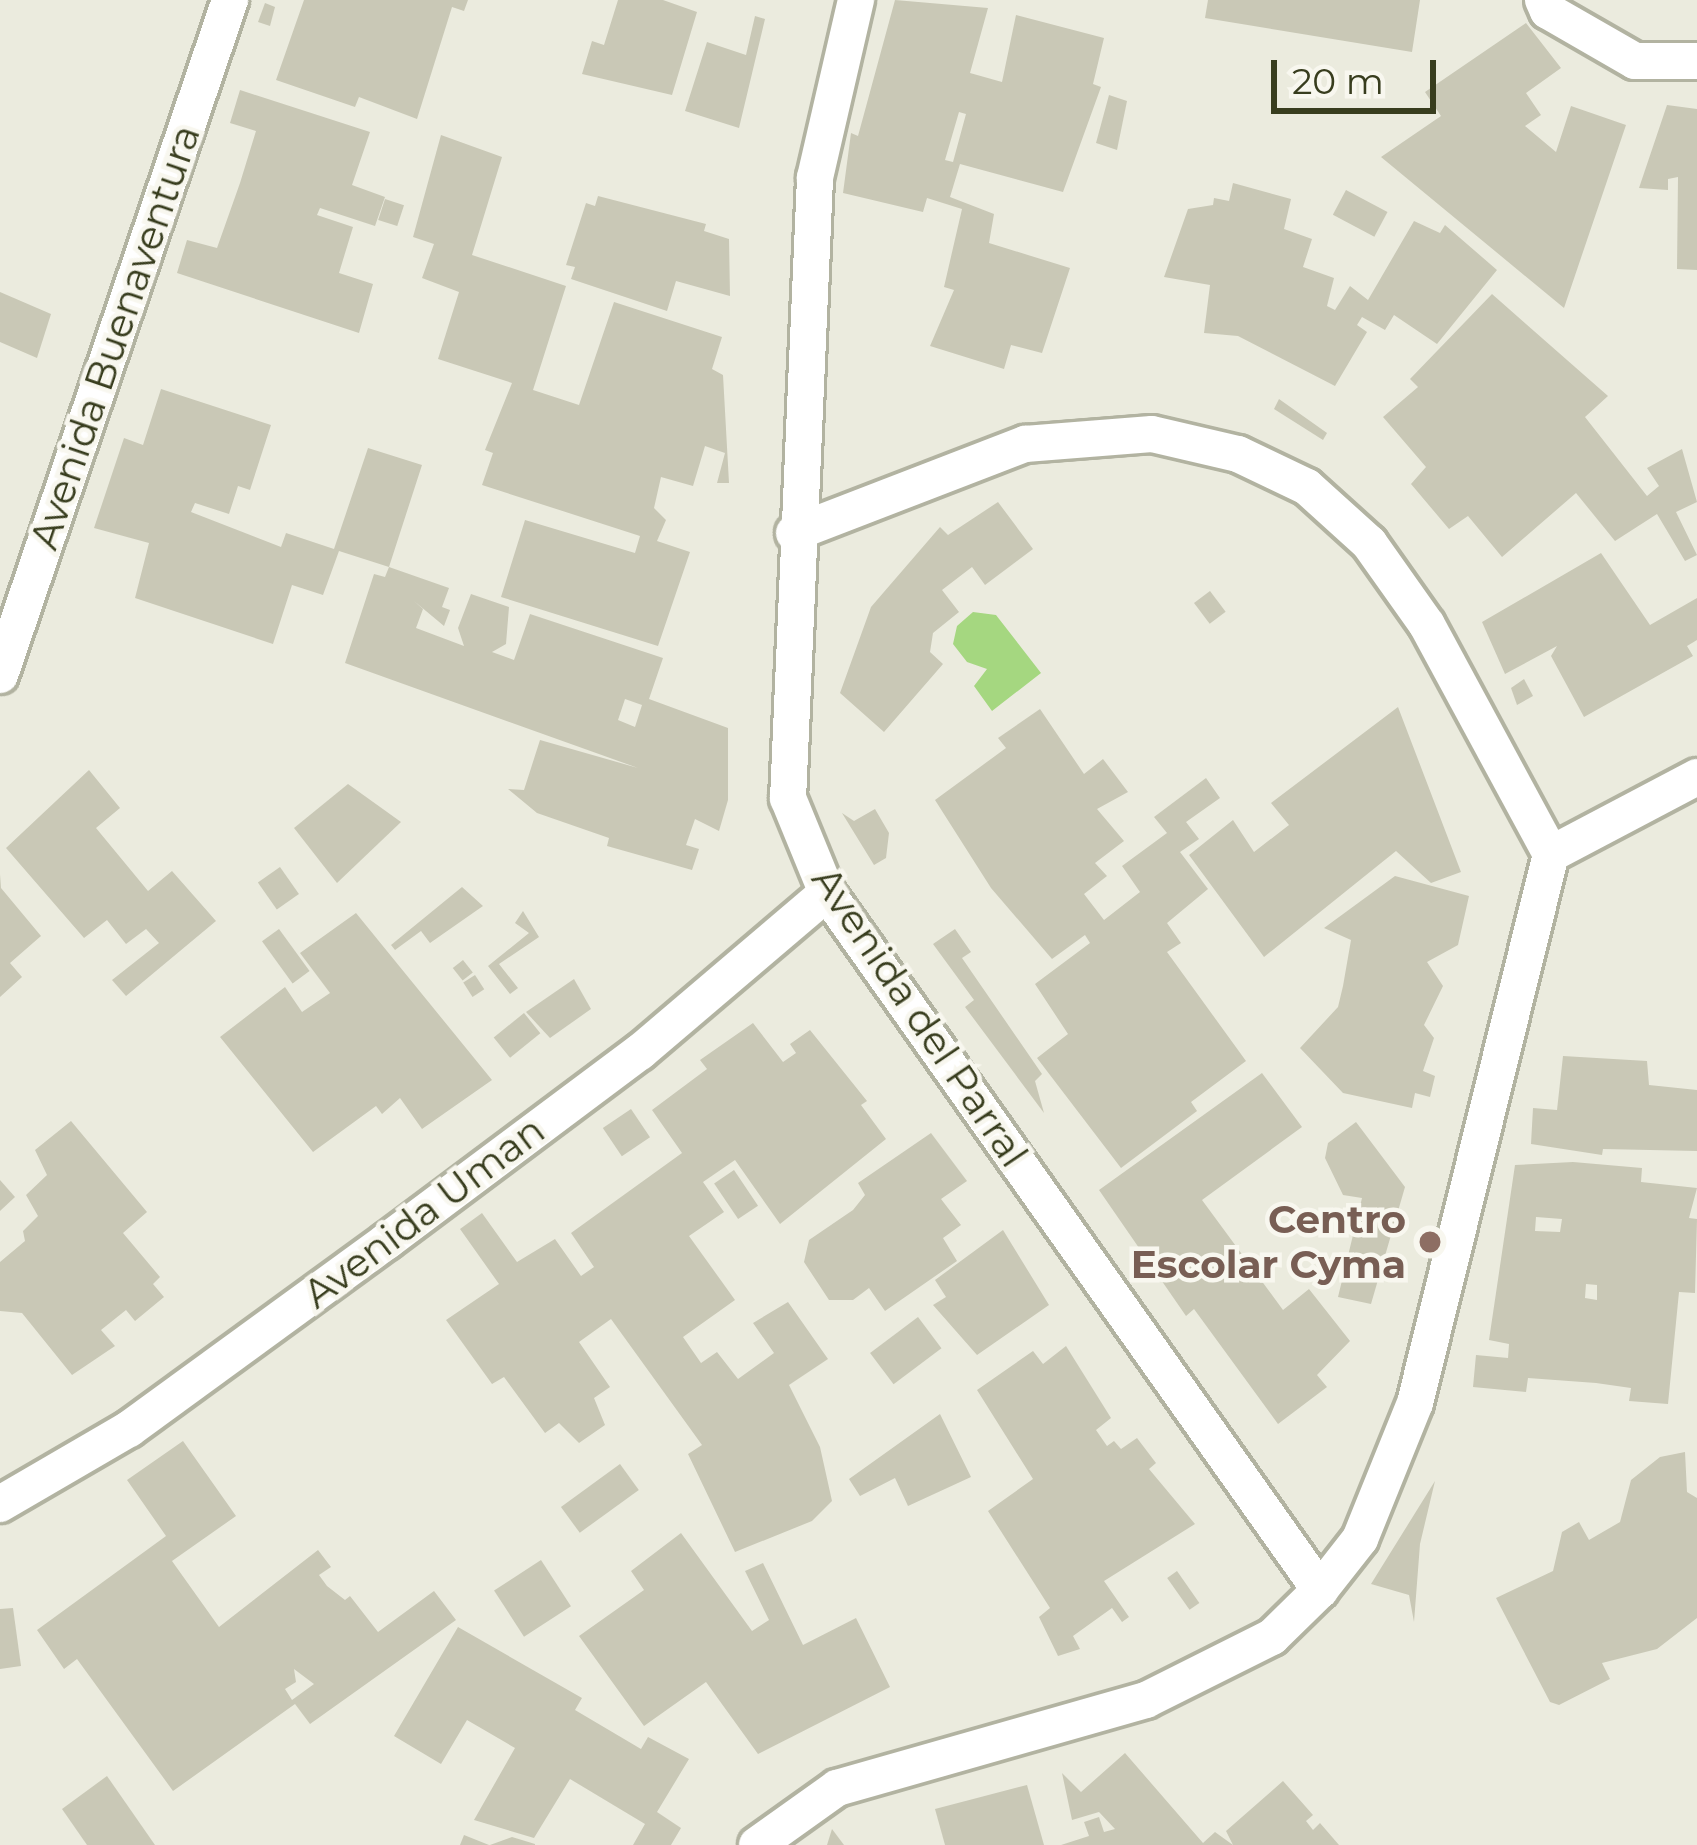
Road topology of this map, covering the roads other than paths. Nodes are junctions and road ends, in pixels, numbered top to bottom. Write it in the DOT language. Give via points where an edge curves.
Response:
graph roads {
  1 [pos="856,0"];
  2 [pos="1543,0"];
  3 [pos="219,3"];
  4 [pos="1697,61"];
  5 [pos="794,533"];
  6 [pos="0,675"];
  7 [pos="1697,777"];
  8 [pos="1551,854"];
  9 [pos="827,892"];
  10 [pos="0,1504"];
  11 [pos="1320,1591"];
  12 [pos="757,1845"];
  1 -- 5 [label="street, Avenida del Parral" via="815,178"];
  2 -- 4 [label="street" via="1548,11 1635,61"];
  3 -- 6 [label="street, Avenida Buenaventura"];
  5 -- 8 [label="street" via="1024,444 1152,434 1238,454 1307,487 1369,543 1427,625"];
  5 -- 9 [label="street, Avenida del Parral" via="788,798"];
  7 -- 8 [label="street"];
  8 -- 11 [label="street" via="1415,1403 1360,1539"];
  9 -- 10 [label="street, Avenida Uman" via="640,1052 406,1227 130,1429"];
  9 -- 11 [label="street, Avenida del Parral"];
  11 -- 12 [label="street" via="1272,1637 1146,1700 837,1788"];
}
